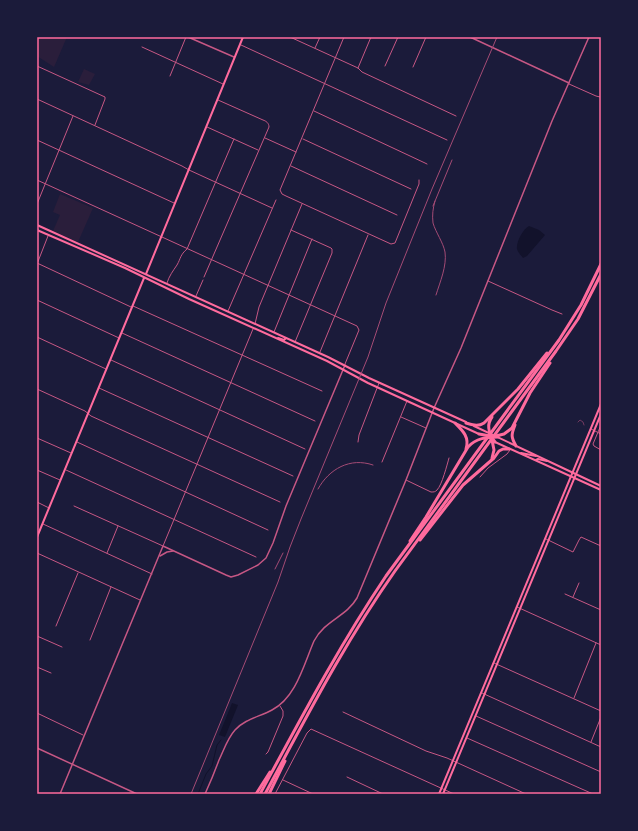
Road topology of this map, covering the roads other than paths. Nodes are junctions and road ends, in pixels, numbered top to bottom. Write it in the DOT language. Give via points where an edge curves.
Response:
graph roads {
  1 [pos="187,37"];
  2 [pos="243,37"];
  3 [pos="290,37"];
  4 [pos="320,37"];
  5 [pos="344,37"];
  6 [pos="371,37"];
  7 [pos="398,37"];
  8 [pos="426,37"];
  9 [pos="472,37"];
  10 [pos="589,37"];
  11 [pos="240,45"];
  12 [pos="142,47"];
  13 [pos="315,48"];
  14 [pos="234,58"];
  15 [pos="336,58"];
  16 [pos="175,62"];
  17 [pos="37,66"];
  18 [pos="385,66"];
  19 [pos="413,67"];
  20 [pos="358,68"];
  21 [pos="170,76"];
  22 [pos="569,83"];
  23 [pos="325,84"];
  24 [pos="224,85"];
  25 [pos="600,97"];
  26 [pos="37,99"];
  27 [pos="218,99"];
  28 [pos="313,111"];
  29 [pos="74,116"];
  30 [pos="456,116"];
  31 [pos="94,126"];
  32 [pos="206,127"];
  33 [pos="264,138"];
  34 [pos="302,138"];
  35 [pos="234,139"];
  36 [pos="37,140"];
  37 [pos="447,140"];
  38 [pos="60,150"];
  39 [pos="258,150"];
  40 [pos="296,152"];
  41 [pos="427,164"];
  42 [pos="290,166"];
  43 [pos="189,170"];
  44 [pos="37,180"];
  45 [pos="420,180"];
  46 [pos="215,182"];
  47 [pos="46,184"];
  48 [pos="411,189"];
  49 [pos="240,194"];
  50 [pos="276,200"];
  51 [pos="175,203"];
  52 [pos="302,203"];
  53 [pos="37,204"];
  54 [pos="272,208"];
  55 [pos="397,215"];
  56 [pos="37,225"];
  57 [pos="37,230"];
  58 [pos="291,230"];
  59 [pos="368,234"];
  60 [pos="48,235"];
  61 [pos="161,237"];
  62 [pos="312,239"];
  63 [pos="187,249"];
  64 [pos="211,260"];
  65 [pos="37,263"];
  66 [pos="601,264"];
  67 [pos="146,274"];
  68 [pos="244,274"];
  69 [pos="601,274"];
  70 [pos="204,277"];
  71 [pos="145,278"];
  72 [pos="203,280"];
  73 [pos="488,281"];
  74 [pos="166,284"];
  75 [pos="269,286"];
  76 [pos="290,295"];
  77 [pos="196,297"];
  78 [pos="189,299"];
  79 [pos="37,300"];
  80 [pos="207,302"];
  81 [pos="202,305"];
  82 [pos="311,305"];
  83 [pos="132,306"];
  84 [pos="217,306"];
  85 [pos="210,308"];
  86 [pos="228,311"];
  87 [pos="562,314"];
  88 [pos="335,316"];
  89 [pos="255,324"];
  90 [pos="254,328"];
  91 [pos="570,330"];
  92 [pos="122,333"];
  93 [pos="274,333"];
  94 [pos="37,337"];
  95 [pos="120,338"];
  96 [pos="275,338"];
  97 [pos="286,338"];
  98 [pos="559,340"];
  99 [pos="295,342"];
  100 [pos="319,353"];
  101 [pos="242,355"];
  102 [pos="110,360"];
  103 [pos="345,366"];
  104 [pos="106,369"];
  105 [pos="343,370"];
  106 [pos="231,383"];
  107 [pos="379,383"];
  108 [pos="378,387"];
  109 [pos="99,388"];
  110 [pos="37,389"];
  111 [pos="322,391"];
  112 [pos="407,401"];
  113 [pos="601,404"];
  114 [pos="434,408"];
  115 [pos="220,410"];
  116 [pos="497,410"];
  117 [pos="433,412"];
  118 [pos="88,414"];
  119 [pos="601,414"];
  120 [pos="519,415"];
  121 [pos="400,417"];
  122 [pos="315,421"];
  123 [pos="578,422"];
  124 [pos="455,423"];
  125 [pos="466,423"];
  126 [pos="584,425"];
  127 [pos="601,425"];
  128 [pos="426,428"];
  129 [pos="591,428"];
  130 [pos="594,431"];
  131 [pos="598,432"];
  132 [pos="479,434"];
  133 [pos="601,434"];
  134 [pos="498,436"];
  135 [pos="209,437"];
  136 [pos="489,437"];
  137 [pos="37,438"];
  138 [pos="76,442"];
  139 [pos="358,442"];
  140 [pos="516,446"];
  141 [pos="306,449"];
  142 [pos="510,449"];
  143 [pos="601,450"];
  144 [pos="464,453"];
  145 [pos="520,453"];
  146 [pos="72,454"];
  147 [pos="538,456"];
  148 [pos="449,458"];
  149 [pos="492,459"];
  150 [pos="536,460"];
  151 [pos="548,461"];
  152 [pos="382,462"];
  153 [pos="197,465"];
  154 [pos="65,469"];
  155 [pos="37,470"];
  156 [pos="572,472"];
  157 [pos="576,474"];
  158 [pos="293,476"];
  159 [pos="571,476"];
  160 [pos="480,477"];
  161 [pos="574,478"];
  162 [pos="406,480"];
  163 [pos="60,481"];
  164 [pos="601,486"];
  165 [pos="601,490"];
  166 [pos="186,492"];
  167 [pos="37,502"];
  168 [pos="280,502"];
  169 [pos="74,506"];
  170 [pos="49,508"];
  171 [pos="175,519"];
  172 [pos="43,524"];
  173 [pos="118,526"];
  174 [pos="268,530"];
  175 [pos="37,536"];
  176 [pos="545,539"];
  177 [pos="548,541"];
  178 [pos="163,546"];
  179 [pos="601,546"];
  180 [pos="174,551"];
  181 [pos="409,552"];
  182 [pos="37,553"];
  183 [pos="107,553"];
  184 [pos="160,556"];
  185 [pos="256,557"];
  186 [pos="397,562"];
  187 [pos="79,572"];
  188 [pos="152,574"];
  189 [pos="579,583"];
  190 [pos="111,587"];
  191 [pos="565,594"];
  192 [pos="572,598"];
  193 [pos="141,600"];
  194 [pos="517,607"];
  195 [pos="520,608"];
  196 [pos="601,610"];
  197 [pos="56,626"];
  198 [pos="37,636"];
  199 [pos="90,640"];
  200 [pos="596,643"];
  201 [pos="601,645"];
  202 [pos="62,647"];
  203 [pos="494,663"];
  204 [pos="497,664"];
  205 [pos="37,667"];
  206 [pos="51,673"];
  207 [pos="481,693"];
  208 [pos="485,694"];
  209 [pos="573,698"];
  210 [pos="280,705"];
  211 [pos="601,711"];
  212 [pos="344,712"];
  213 [pos="37,713"];
  214 [pos="476,716"];
  215 [pos="601,717"];
  216 [pos="84,735"];
  217 [pos="467,737"];
  218 [pos="590,742"];
  219 [pos="291,747"];
  220 [pos="601,747"];
  221 [pos="37,748"];
  222 [pos="283,752"];
  223 [pos="266,754"];
  224 [pos="453,761"];
  225 [pos="456,762"];
  226 [pos="72,765"];
  227 [pos="601,772"];
  228 [pos="347,777"];
  229 [pos="282,780"];
  230 [pos="442,788"];
  231 [pos="445,790"];
  232 [pos="60,794"];
  233 [pos="137,794"];
  234 [pos="205,794"];
  235 [pos="256,794"];
  236 [pos="260,794"];
  237 [pos="265,794"];
  238 [pos="269,794"];
  239 [pos="275,794"];
  240 [pos="313,794"];
  241 [pos="383,794"];
  242 [pos="439,794"];
  243 [pos="443,794"];
  244 [pos="454,794"];
  245 [pos="526,794"];
  246 [pos="592,794"];
  1 -- 14 [label="street"];
  1 -- 16 [label="street"];
  2 -- 11 [label="main road"];
  3 -- 13 [label="street"];
  4 -- 13 [label="street"];
  5 -- 15 [label="street"];
  6 -- 20 [label="street"];
  7 -- 18 [label="street"];
  8 -- 19 [label="street"];
  9 -- 22 [label="street"];
  10 -- 22 [label="street"];
  11 -- 14 [label="main road"];
  11 -- 23 [label="street"];
  12 -- 16 [label="street"];
  13 -- 15 [label="street"];
  14 -- 24 [label="main road"];
  15 -- 20 [label="street"];
  15 -- 23 [label="street"];
  16 -- 21 [label="street"];
  16 -- 24 [label="street"];
  17 -- 31 [label="street" via="105,97"];
  20 -- 30 [label="street"];
  22 -- 25 [label="street"];
  22 -- 73 [label="street"];
  23 -- 28 [label="street"];
  23 -- 37 [label="street"];
  24 -- 27 [label="main road"];
  26 -- 29 [label="street"];
  27 -- 32 [label="main road"];
  27 -- 33 [label="street" via="267,122 269,127"];
  28 -- 34 [label="street"];
  28 -- 41 [label="street"];
  29 -- 31 [label="street"];
  29 -- 38 [label="street"];
  31 -- 43 [label="street"];
  32 -- 35 [label="street"];
  32 -- 43 [label="main road"];
  33 -- 39 [label="street"];
  33 -- 40 [label="street"];
  34 -- 40 [label="street"];
  34 -- 48 [label="street"];
  35 -- 39 [label="street"];
  35 -- 46 [label="street"];
  36 -- 38 [label="street"];
  38 -- 47 [label="street"];
  38 -- 51 [label="street"];
  39 -- 49 [label="street"];
  40 -- 42 [label="street"];
  42 -- 52 [label="street" via="280,190 281,193"];
  42 -- 55 [label="street"];
  43 -- 46 [label="street"];
  43 -- 51 [label="main road"];
  44 -- 47 [label="street"];
  45 -- 59 [label="street" via="395,243 391,244"];
  46 -- 49 [label="street"];
  46 -- 63 [label="street"];
  47 -- 53 [label="street"];
  47 -- 61 [label="street"];
  49 -- 54 [label="street"];
  49 -- 64 [label="street"];
  50 -- 54 [label="street"];
  51 -- 61 [label="main road"];
  52 -- 58 [label="street"];
  52 -- 59 [label="street"];
  54 -- 68 [label="street"];
  56 -- 67 [label="main road"];
  57 -- 60 [label="main road"];
  58 -- 62 [label="street"];
  58 -- 75 [label="street"];
  59 -- 88 [label="street"];
  60 -- 65 [label="street"];
  60 -- 71 [label="main road"];
  61 -- 63 [label="street"];
  61 -- 67 [label="main road"];
  62 -- 76 [label="street"];
  62 -- 82 [label="street" via="332,250"];
  63 -- 64 [label="street"];
  63 -- 74 [label="street" via="182,253"];
  64 -- 68 [label="street"];
  64 -- 70 [label="street"];
  65 -- 83 [label="street"];
  66 -- 98 [label="highway" via="581,305"];
  67 -- 71 [label="main road"];
  67 -- 74 [label="main road"];
  68 -- 75 [label="street"];
  68 -- 86 [label="street"];
  69 -- 91 [label="highway"];
  71 -- 78 [label="main road"];
  71 -- 83 [label="main road"];
  72 -- 77 [label="street"];
  73 -- 87 [label="street"];
  73 -- 114 [label="street"];
  74 -- 77 [label="main road"];
  75 -- 76 [label="street"];
  75 -- 89 [label="street" via="259,307"];
  76 -- 82 [label="street"];
  76 -- 93 [label="street"];
  77 -- 78 [label="main road"];
  77 -- 80 [label="main road"];
  78 -- 81 [label="main road"];
  79 -- 95 [label="street"];
  80 -- 81 [label="main road"];
  80 -- 84 [label="main road"];
  81 -- 85 [label="main road"];
  82 -- 88 [label="street"];
  82 -- 99 [label="street"];
  83 -- 92 [label="main road"];
  83 -- 101 [label="street"];
  84 -- 85 [label="main road"];
  84 -- 86 [label="main road"];
  85 -- 90 [label="main road"];
  86 -- 89 [label="main road"];
  88 -- 100 [label="street"];
  88 -- 103 [label="street" via="354,324 359,330"];
  89 -- 93 [label="main road"];
  90 -- 96 [label="main road"];
  90 -- 101 [label="street"];
  91 -- 120 [label="highway"];
  91 -- 181 [label="highway"];
  92 -- 95 [label="main road"];
  92 -- 106 [label="street"];
  93 -- 97 [label="main road"];
  94 -- 104 [label="street"];
  95 -- 102 [label="main road"];
  96 -- 97 [label="main road"];
  96 -- 105 [label="main road"];
  97 -- 99 [label="main road"];
  98 -- 116 [label="highway"];
  98 -- 186 [label="highway"];
  99 -- 100 [label="main road"];
  100 -- 103 [label="main road"];
  101 -- 106 [label="street"];
  101 -- 111 [label="street"];
  102 -- 104 [label="main road"];
  102 -- 115 [label="street"];
  103 -- 105 [label="street"];
  103 -- 107 [label="main road"];
  104 -- 109 [label="main road"];
  105 -- 108 [label="main road"];
  105 -- 180 [label="street" via="268,555 261,564 236,576 228,576"];
  106 -- 115 [label="street"];
  106 -- 122 [label="street"];
  107 -- 108 [label="street"];
  107 -- 114 [label="main road"];
  108 -- 112 [label="main road"];
  108 -- 139 [label="street"];
  109 -- 118 [label="main road"];
  109 -- 135 [label="street"];
  110 -- 118 [label="street"];
  112 -- 117 [label="main road"];
  112 -- 121 [label="street"];
  113 -- 129 [label="main road"];
  114 -- 117 [label="street"];
  114 -- 125 [label="main road"];
  115 -- 135 [label="street"];
  115 -- 141 [label="street"];
  116 -- 125 [label="highway" via="481,425"];
  116 -- 136 [label="highway" via="488,424"];
  117 -- 124 [label="main road"];
  117 -- 128 [label="street"];
  118 -- 138 [label="main road"];
  118 -- 153 [label="street"];
  119 -- 130 [label="main road"];
  120 -- 134 [label="highway" via="511,429"];
  120 -- 140 [label="highway" via="512,434"];
  121 -- 128 [label="street"];
  121 -- 152 [label="street"];
  123 -- 126 [label="lane" via="580,420"];
  124 -- 132 [label="main road"];
  124 -- 144 [label="highway" via="467,438"];
  125 -- 136 [label="main road"];
  127 -- 131 [label="street"];
  128 -- 162 [label="street"];
  129 -- 130 [label="street"];
  129 -- 156 [label="main road"];
  130 -- 131 [label="street"];
  130 -- 157 [label="main road"];
  131 -- 133 [label="street"];
  131 -- 143 [label="street" via="593,445"];
  132 -- 136 [label="highway"];
  134 -- 136 [label="highway"];
  134 -- 140 [label="main road"];
  135 -- 153 [label="street"];
  135 -- 158 [label="street"];
  136 -- 142 [label="main road"];
  136 -- 144 [label="highway" via="472,442"];
  136 -- 149 [label="highway" via="494,451"];
  137 -- 146 [label="street"];
  138 -- 146 [label="main road"];
  138 -- 166 [label="street"];
  140 -- 147 [label="main road"];
  142 -- 145 [label="main road"];
  142 -- 149 [label="highway" via="499,451"];
  142 -- 160 [label="street"];
  144 -- 186 [label="highway"];
  145 -- 147 [label="main road"];
  145 -- 150 [label="main road"];
  146 -- 154 [label="main road"];
  147 -- 151 [label="main road"];
  148 -- 162 [label="street" via="438,490 431,492"];
  149 -- 181 [label="highway" via="463,485"];
  150 -- 151 [label="main road"];
  150 -- 159 [label="main road"];
  151 -- 156 [label="main road"];
  153 -- 166 [label="street"];
  153 -- 168 [label="street"];
  154 -- 163 [label="main road"];
  154 -- 171 [label="street"];
  155 -- 163 [label="street"];
  156 -- 157 [label="main road"];
  156 -- 159 [label="main road"];
  157 -- 161 [label="main road"];
  157 -- 164 [label="main road"];
  159 -- 161 [label="main road"];
  159 -- 176 [label="main road"];
  161 -- 165 [label="main road"];
  161 -- 177 [label="main road"];
  162 -- 210 [label="street" via="357,598 345,612 329,622 320,632 292,691"];
  163 -- 170 [label="main road"];
  166 -- 171 [label="street"];
  166 -- 174 [label="street"];
  167 -- 170 [label="street"];
  169 -- 173 [label="street"];
  170 -- 172 [label="main road"];
  171 -- 178 [label="street"];
  171 -- 185 [label="street"];
  172 -- 175 [label="main road"];
  172 -- 183 [label="street"];
  173 -- 178 [label="street"];
  173 -- 183 [label="street"];
  176 -- 177 [label="street"];
  176 -- 194 [label="main road"];
  177 -- 179 [label="street" via="573,552 581,537"];
  177 -- 195 [label="main road"];
  178 -- 180 [label="street"];
  178 -- 184 [label="street"];
  180 -- 184 [label="street"];
  181 -- 219 [label="highway" via="354,633"];
  182 -- 187 [label="street"];
  183 -- 188 [label="street"];
  184 -- 188 [label="street"];
  186 -- 222 [label="highway" via="351,629"];
  187 -- 190 [label="street"];
  187 -- 197 [label="street"];
  188 -- 193 [label="street"];
  189 -- 192 [label="street"];
  190 -- 193 [label="street"];
  190 -- 199 [label="street"];
  191 -- 192 [label="street"];
  192 -- 196 [label="street"];
  193 -- 216 [label="street"];
  194 -- 195 [label="street"];
  194 -- 203 [label="main road"];
  195 -- 200 [label="street"];
  195 -- 204 [label="main road"];
  198 -- 202 [label="street"];
  200 -- 201 [label="street"];
  200 -- 209 [label="street"];
  203 -- 204 [label="street"];
  203 -- 207 [label="main road"];
  204 -- 208 [label="main road"];
  204 -- 209 [label="street"];
  205 -- 206 [label="street"];
  207 -- 208 [label="street"];
  207 -- 224 [label="main road"];
  208 -- 214 [label="main road"];
  208 -- 218 [label="street"];
  209 -- 211 [label="street"];
  210 -- 223 [label="street" via="283,716"];
  210 -- 234 [label="street" via="249,720 229,738"];
  212 -- 224 [label="street"];
  213 -- 216 [label="street"];
  214 -- 217 [label="main road"];
  214 -- 227 [label="street"];
  215 -- 218 [label="street"];
  216 -- 226 [label="street"];
  217 -- 225 [label="main road"];
  217 -- 246 [label="street"];
  218 -- 220 [label="street"];
  219 -- 237 [label="highway"];
  219 -- 238 [label="highway"];
  221 -- 226 [label="street"];
  222 -- 235 [label="highway"];
  222 -- 236 [label="highway"];
  224 -- 225 [label="street"];
  224 -- 230 [label="main road"];
  225 -- 231 [label="main road"];
  225 -- 245 [label="street"];
  226 -- 232 [label="street"];
  226 -- 233 [label="street"];
  228 -- 241 [label="street"];
  229 -- 230 [label="street" via="311,729"];
  229 -- 239 [label="street"];
  229 -- 240 [label="street"];
  230 -- 231 [label="street"];
  230 -- 242 [label="main road"];
  231 -- 243 [label="main road"];
  231 -- 244 [label="street"];
}
